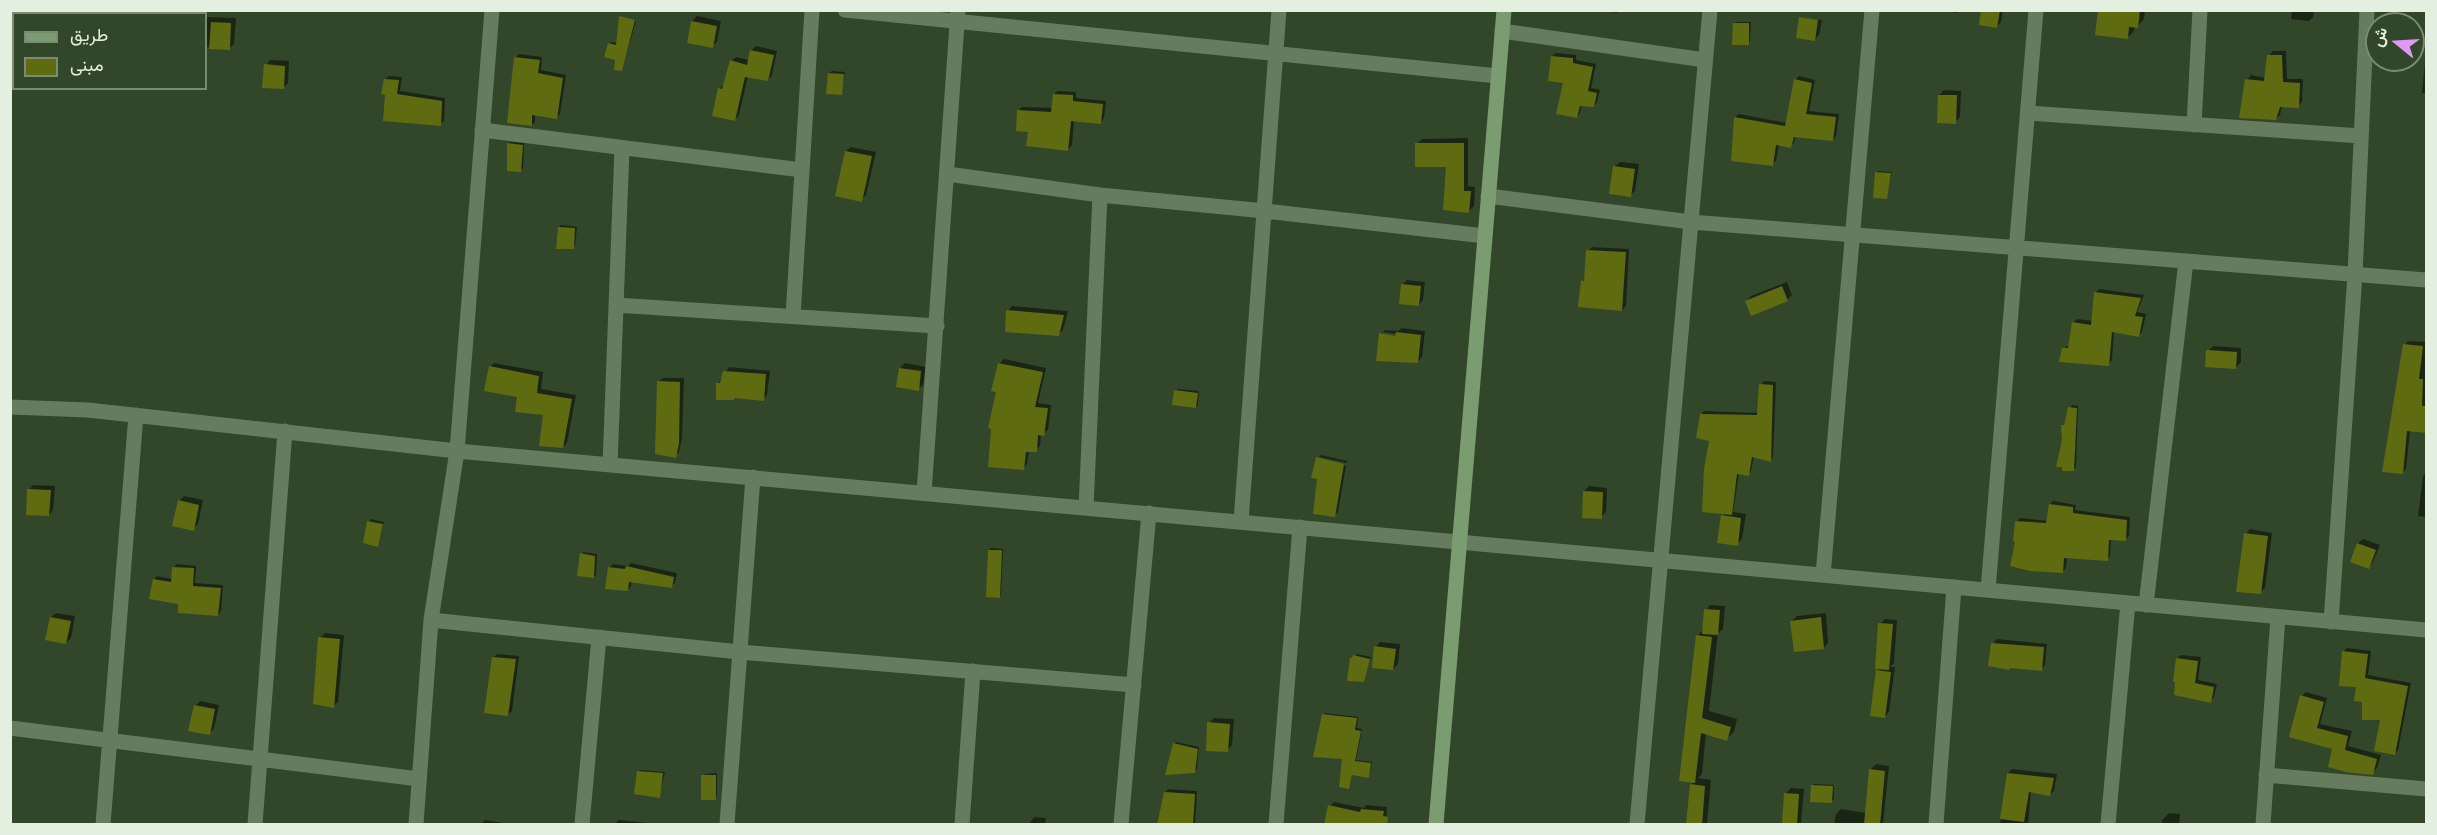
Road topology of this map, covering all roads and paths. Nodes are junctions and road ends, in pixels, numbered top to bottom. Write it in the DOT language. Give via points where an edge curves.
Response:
graph roads {
  1 [pos="492,10"];
  2 [pos="812,10"];
  3 [pos="845,10"];
  4 [pos="1279,10"];
  5 [pos="1504,10"];
  6 [pos="1710,10"];
  7 [pos="1872,10"];
  8 [pos="2036,10"];
  9 [pos="2199,10"];
  10 [pos="2367,10"];
  11 [pos="958,16"];
  12 [pos="1502,31"];
  13 [pos="1277,53"];
  14 [pos="1705,60"];
  15 [pos="1498,76"];
  16 [pos="2028,113"];
  17 [pos="2194,125"];
  18 [pos="483,130"];
  19 [pos="2361,136"];
  20 [pos="622,148"];
  21 [pos="802,170"];
  22 [pos="947,174"];
  23 [pos="1100,195"];
  24 [pos="1488,196"];
  25 [pos="1265,211"];
  26 [pos="1691,222"];
  27 [pos="1485,236"];
  28 [pos="1852,236"];
  29 [pos="2018,249"];
  30 [pos="2186,261"];
  31 [pos="2355,274"];
  32 [pos="2427,280"];
  33 [pos="616,305"];
  34 [pos="793,316"];
  35 [pos="937,326"];
  36 [pos="10,406"];
  37 [pos="136,416"];
  38 [pos="285,431"];
  39 [pos="458,452"];
  40 [pos="610,465"];
  41 [pos="753,477"];
  42 [pos="924,493"];
  43 [pos="1086,508"];
  44 [pos="1149,513"];
  45 [pos="1241,522"];
  46 [pos="1300,527"];
  47 [pos="1460,542"];
  48 [pos="1662,560"];
  49 [pos="1823,575"];
  50 [pos="1954,587"];
  51 [pos="1988,590"];
  52 [pos="2128,603"];
  53 [pos="2146,605"];
  54 [pos="2278,617"];
  55 [pos="431,620"];
  56 [pos="2331,622"];
  57 [pos="2427,630"];
  58 [pos="599,637"];
  59 [pos="740,652"];
  60 [pos="973,671"];
  61 [pos="1134,685"];
  62 [pos="10,728"];
  63 [pos="110,740"];
  64 [pos="260,759"];
  65 [pos="2266,775"];
  66 [pos="419,779"];
  67 [pos="2427,789"];
  68 [pos="103,825"];
  69 [pos="255,825"];
  70 [pos="416,825"];
  71 [pos="582,825"];
  72 [pos="727,825"];
  73 [pos="962,825"];
  74 [pos="1121,825"];
  75 [pos="1276,825"];
  76 [pos="1436,825"];
  77 [pos="1637,825"];
  78 [pos="1936,825"];
  79 [pos="2108,825"];
  80 [pos="2263,825"];
  1 -- 18 [label="street"];
  2 -- 21 [label="street"];
  3 -- 11 [label="street"];
  4 -- 13 [label="street"];
  5 -- 12 [label="street"];
  6 -- 14 [label="street"];
  7 -- 28 [label="street"];
  8 -- 16 [label="street"];
  9 -- 17 [label="street"];
  10 -- 19 [label="street"];
  11 -- 13 [label="street"];
  11 -- 22 [label="street"];
  12 -- 14 [label="street"];
  12 -- 15 [label="street"];
  13 -- 15 [label="street"];
  13 -- 25 [label="street"];
  14 -- 26 [label="street"];
  15 -- 24 [label="street"];
  16 -- 17 [label="street"];
  16 -- 29 [label="street"];
  17 -- 19 [label="street"];
  18 -- 20 [label="street"];
  18 -- 39 [label="street"];
  19 -- 31 [label="street"];
  20 -- 21 [label="street"];
  20 -- 33 [label="street"];
  21 -- 34 [label="street"];
  22 -- 23 [label="street"];
  22 -- 35 [label="street"];
  23 -- 25 [label="street"];
  23 -- 43 [label="street"];
  24 -- 26 [label="street"];
  24 -- 27 [label="street"];
  25 -- 27 [label="street"];
  25 -- 45 [label="street"];
  26 -- 28 [label="street"];
  26 -- 48 [label="street"];
  27 -- 47 [label="street"];
  28 -- 29 [label="street"];
  28 -- 49 [label="street"];
  29 -- 30 [label="street"];
  29 -- 51 [label="street"];
  30 -- 31 [label="street"];
  30 -- 53 [label="street"];
  31 -- 32 [label="street"];
  31 -- 56 [label="street"];
  33 -- 34 [label="street"];
  33 -- 40 [label="street"];
  34 -- 35 [label="street"];
  35 -- 42 [label="street"];
  36 -- 37 [label="street"];
  37 -- 38 [label="street"];
  37 -- 63 [label="street"];
  38 -- 39 [label="street"];
  38 -- 64 [label="street"];
  39 -- 40 [label="street"];
  39 -- 55 [label="street"];
  40 -- 41 [label="street"];
  41 -- 42 [label="street"];
  41 -- 59 [label="street"];
  42 -- 43 [label="street"];
  43 -- 44 [label="street"];
  44 -- 45 [label="street"];
  44 -- 61 [label="street"];
  45 -- 46 [label="street"];
  46 -- 47 [label="street"];
  46 -- 75 [label="street"];
  47 -- 48 [label="street"];
  47 -- 76 [label="street"];
  48 -- 49 [label="street"];
  48 -- 77 [label="street"];
  49 -- 50 [label="street"];
  50 -- 51 [label="street"];
  50 -- 78 [label="street"];
  51 -- 52 [label="street"];
  52 -- 53 [label="street"];
  52 -- 79 [label="street"];
  53 -- 54 [label="street"];
  54 -- 56 [label="street"];
  54 -- 65 [label="street"];
  55 -- 58 [label="street"];
  55 -- 66 [label="street"];
  56 -- 57 [label="street"];
  58 -- 59 [label="street"];
  58 -- 71 [label="street"];
  59 -- 60 [label="street"];
  59 -- 72 [label="street"];
  60 -- 61 [label="street"];
  60 -- 73 [label="street"];
  61 -- 74 [label="street"];
  62 -- 63 [label="street"];
  63 -- 64 [label="street"];
  63 -- 68 [label="street"];
  64 -- 66 [label="street"];
  64 -- 69 [label="street"];
  65 -- 67 [label="street"];
  65 -- 80 [label="street"];
  66 -- 70 [label="street"];
}
